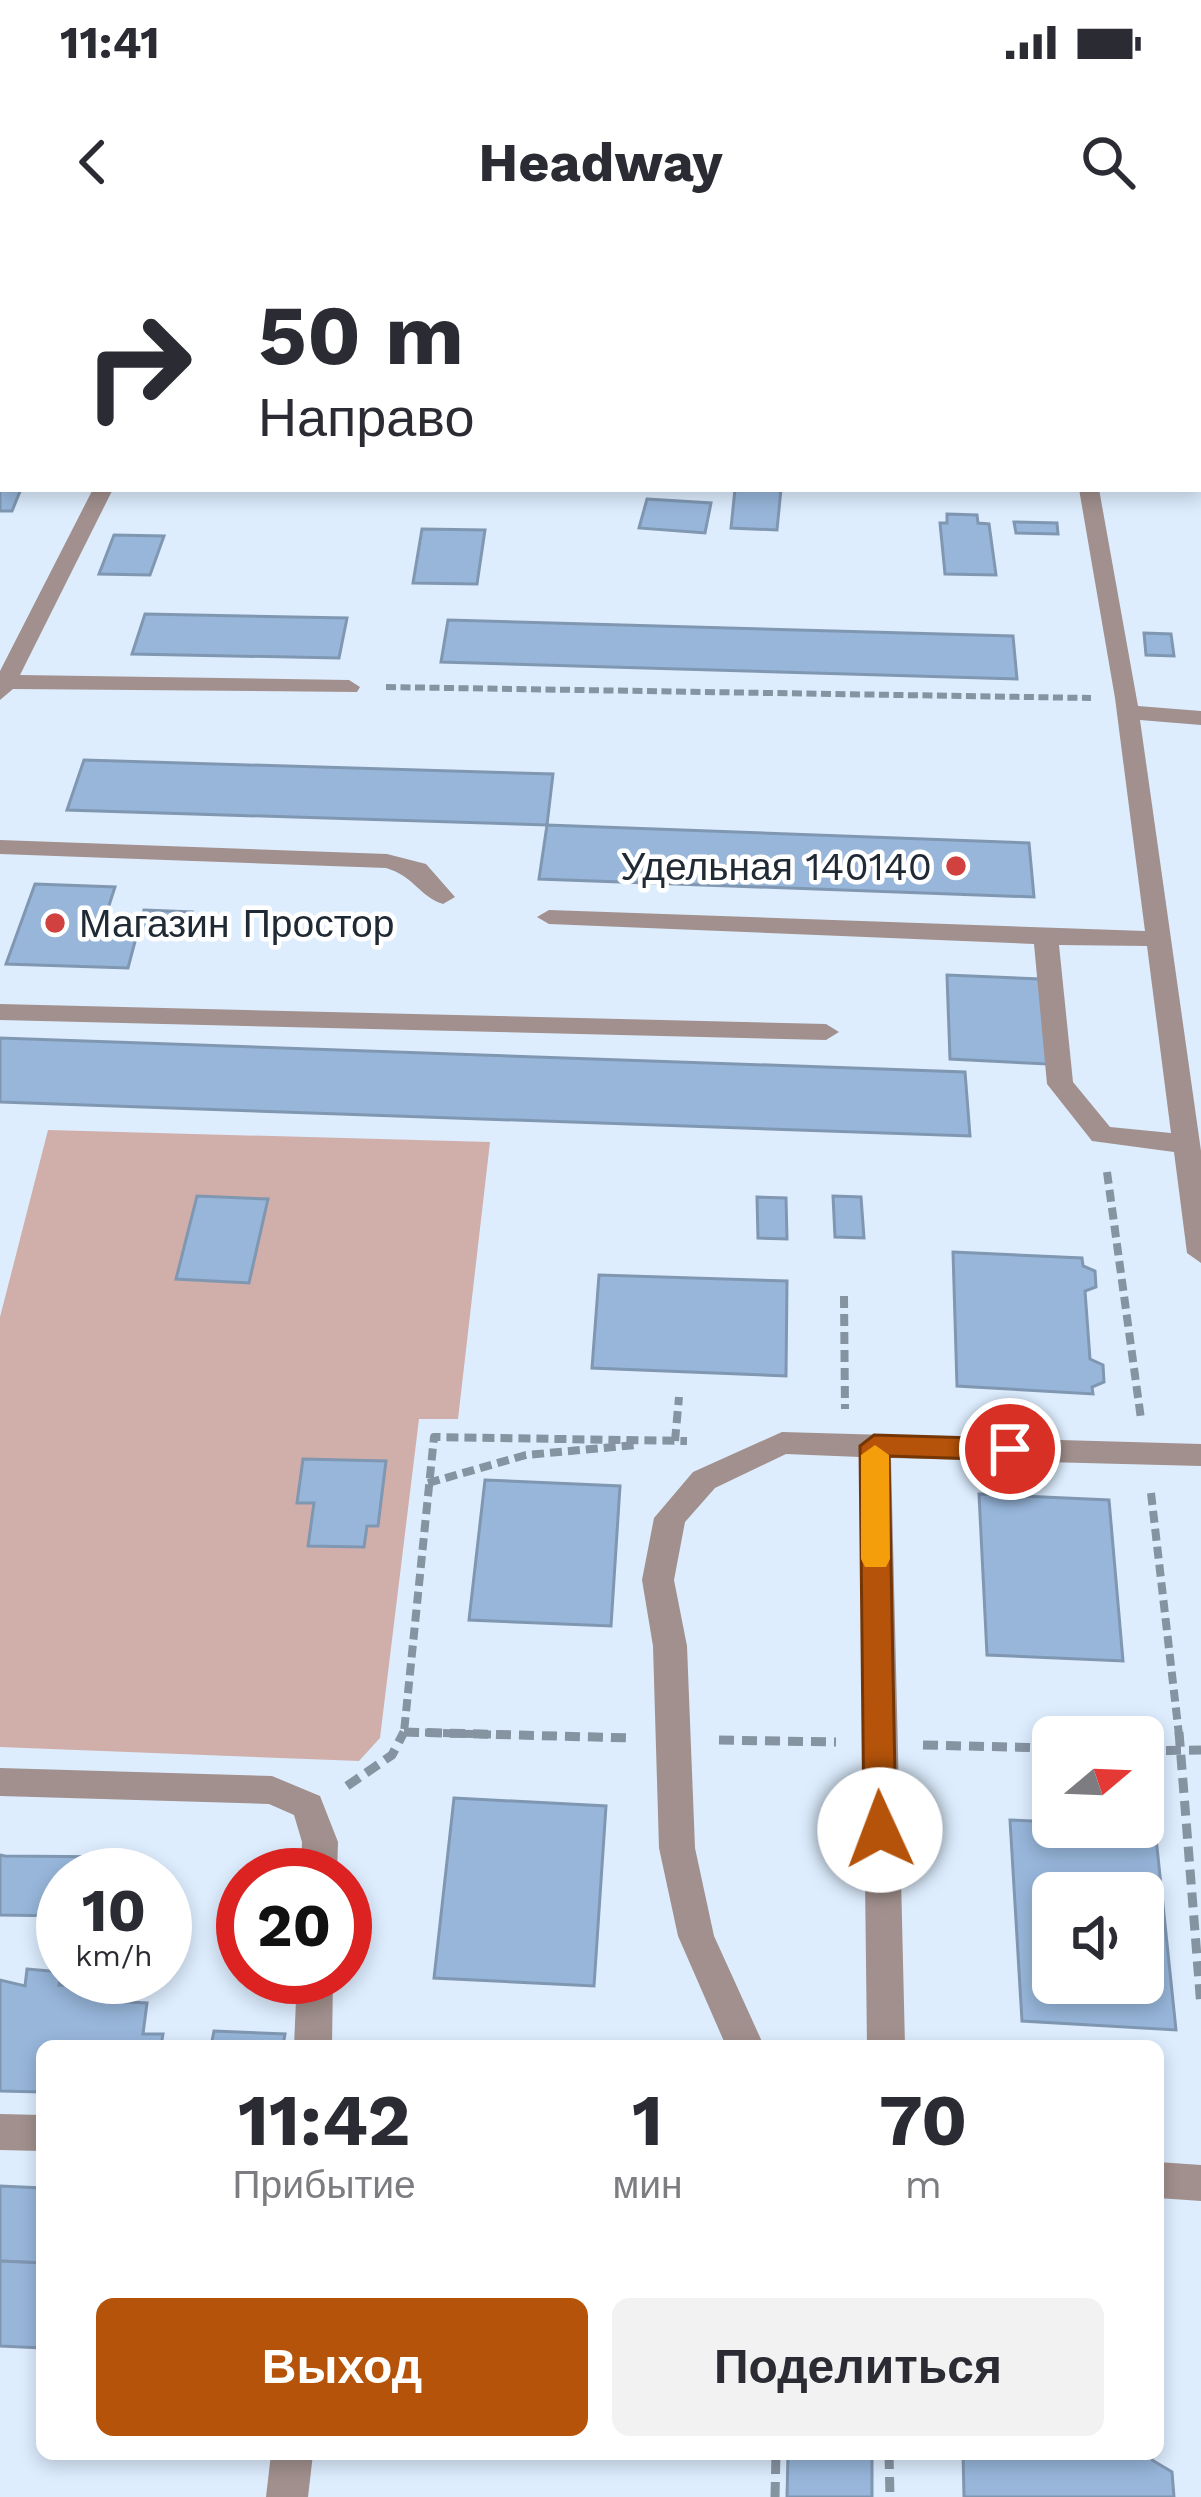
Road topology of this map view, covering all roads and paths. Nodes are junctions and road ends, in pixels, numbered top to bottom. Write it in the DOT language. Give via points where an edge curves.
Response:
graph roads {
  1 [pos="101,492"];
  2 [pos="1090,492"];
  3 [pos="10,654"];
  4 [pos="3,687"];
  5 [pos="349,687"];
  6 [pos="1126,705"];
  7 [pos="1201,718"];
  8 [pos="0,848"];
  9 [pos="442,897"];
  10 [pos="549,917"];
  11 [pos="1046,937"];
  12 [pos="1155,939"];
  13 [pos="0,1012"];
  14 [pos="826,1032"];
  15 [pos="1102,1135"];
  16 [pos="1186,1144"];
  17 [pos="1201,1253"];
  18 [pos="844,1296"];
  19 [pos="679,1397"];
  20 [pos="677,1441"];
  21 [pos="698,1441"];
  22 [pos="860,1445"];
  23 [pos="1146,1453"];
  24 [pos="1201,1455"];
  25 [pos="428,1483"];
  26 [pos="404,1732"];
  27 [pos="672,1739"];
  28 [pos="1201,1750"];
  29 [pos="1164,1752"];
  30 [pos="1181,1752"];
  31 [pos="0,1782"];
  32 [pos="308,1806"];
  33 [pos="320,1848"];
  34 [pos="315,2004"];
  35 [pos="1201,2007"];
  36 [pos="313,2040"];
  37 [pos="742,2040"];
  38 [pos="886,2040"];
  39 [pos="0,2132"];
  40 [pos="36,2133"];
  41 [pos="1164,2180"];
  42 [pos="1201,2183"];
  43 [pos="776,2460"];
  44 [pos="890,2460"];
  45 [pos="775,2497"];
  46 [pos="890,2497"];
  1 -- 3 [label="street"];
  2 -- 6 [label="street"];
  3 -- 4 [label="street"];
  4 -- 5 [label="street"];
  5 -- 6 [label="path"];
  6 -- 7 [label="street"];
  6 -- 12 [label="street"];
  8 -- 9 [label="street" via="387,861 417,869"];
  10 -- 11 [label="street"];
  11 -- 12 [label="street"];
  11 -- 15 [label="street" via="1060,1084"];
  12 -- 16 [label="street"];
  13 -- 14 [label="street"];
  15 -- 16 [label="street"];
  15 -- 23 [label="path"];
  16 -- 17 [label="street"];
  18 -- 22 [label="path"];
  19 -- 20 [label="path"];
  20 -- 21 [label="path"];
  20 -- 25 [label="path" via="526,1455"];
  20 -- 25 [label="path" via="434,1437"];
  22 -- 23 [label="street"];
  22 -- 27 [label="street" via="782,1443 704,1480 670,1517 658,1580 670,1646"];
  22 -- 38 [label="street"];
  23 -- 24 [label="street"];
  23 -- 30 [label="path"];
  25 -- 26 [label="path"];
  26 -- 27 [label="path"];
  26 -- 32 [label="path" via="392,1755 363,1778"];
  27 -- 37 [label="street" via="677,1848 696,1936"];
  28 -- 30 [label="path"];
  29 -- 30 [label="path"];
  30 -- 35 [label="path"];
  31 -- 32 [label="street" via="272,1790"];
  32 -- 33 [label="street"];
  34 -- 36 [label="street"];
  39 -- 40 [label="street"];
  41 -- 42 [label="street"];
  43 -- 45 [label="path"];
  44 -- 46 [label="path"];
}
